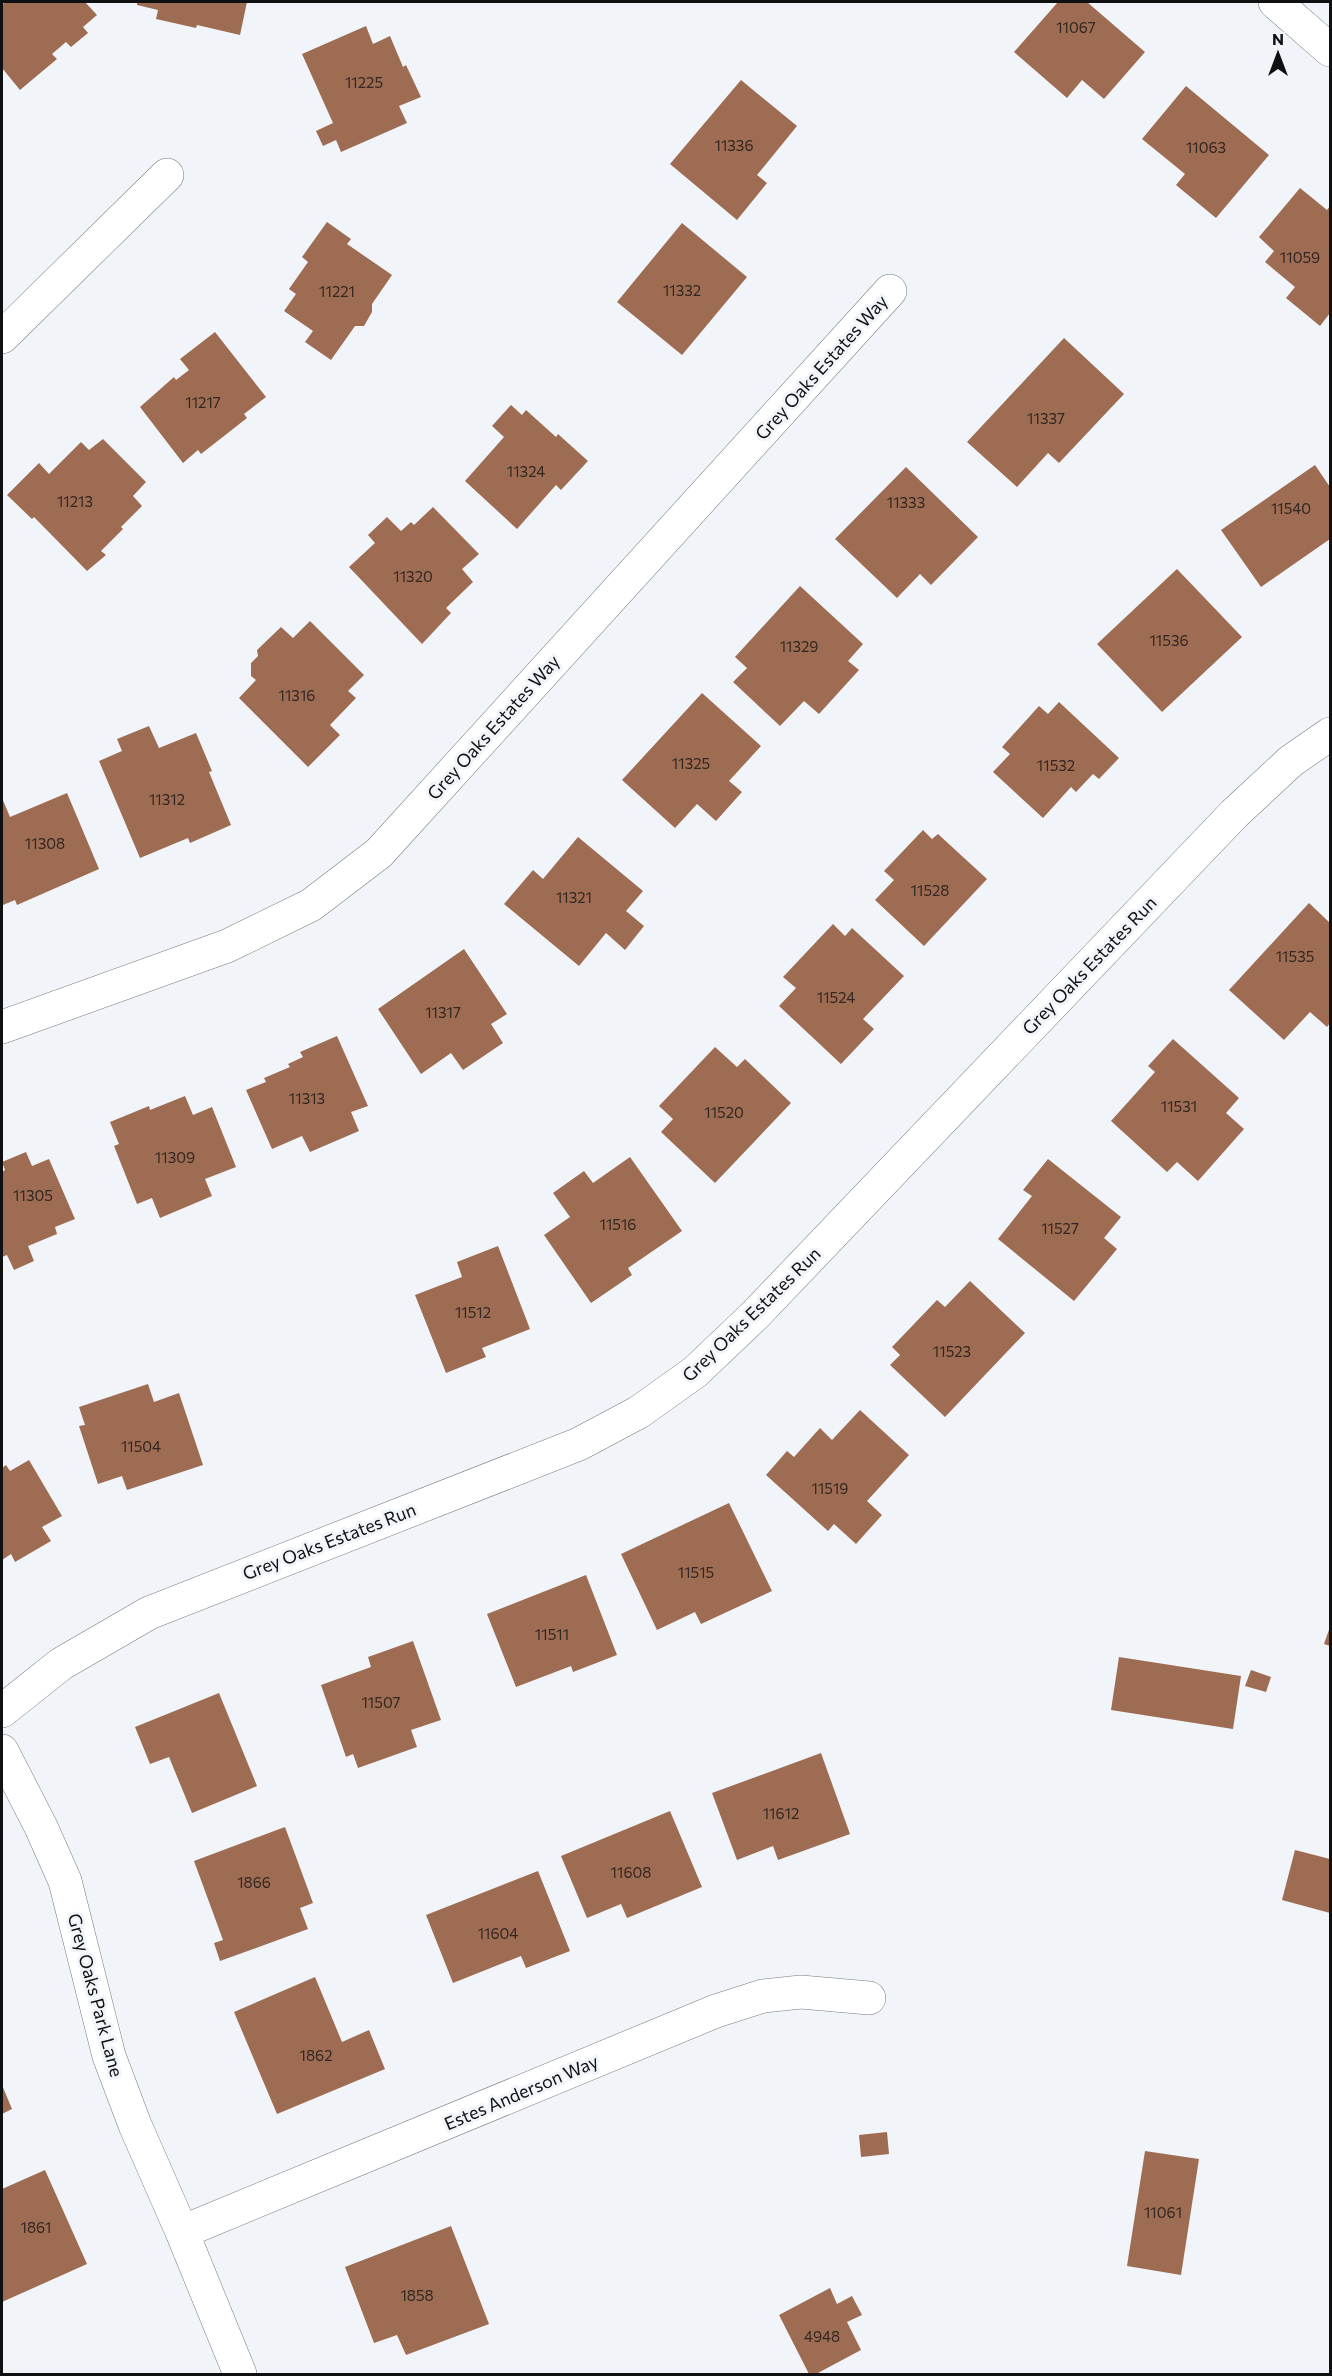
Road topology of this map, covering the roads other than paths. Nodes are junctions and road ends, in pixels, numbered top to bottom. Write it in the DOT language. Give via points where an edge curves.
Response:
graph roads {
  1 [pos="1275,2"];
  2 [pos="1330,50"];
  3 [pos="167,175"];
  4 [pos="890,291"];
  5 [pos="2,337"];
  6 [pos="1330,734"];
  7 [pos="2,1027"];
  8 [pos="2,1711"];
  9 [pos="2,1751"];
  10 [pos="869,1998"];
  11 [pos="182,2232"];
  12 [pos="240,2374"];
  1 -- 2 [label="street"];
  3 -- 5 [label="street"];
  4 -- 7 [label="street, Grey Oaks Estates Way" via="379,853 311,905 227,946"];
  6 -- 8 [label="street, Grey Oaks Estates Run" via="1291,761 1234,814 755,1315 695,1372 639,1412 579,1444 149,1613 61,1664"];
  9 -- 11 [label="street, Grey Oaks Park Lane" via="65,1881 109,2056"];
  10 -- 11 [label="street, Estes Anderson Way" via="801,1992 763,1996 716,2011"];
  11 -- 12 [label="street, Grey Oaks Park Lane"];
}
